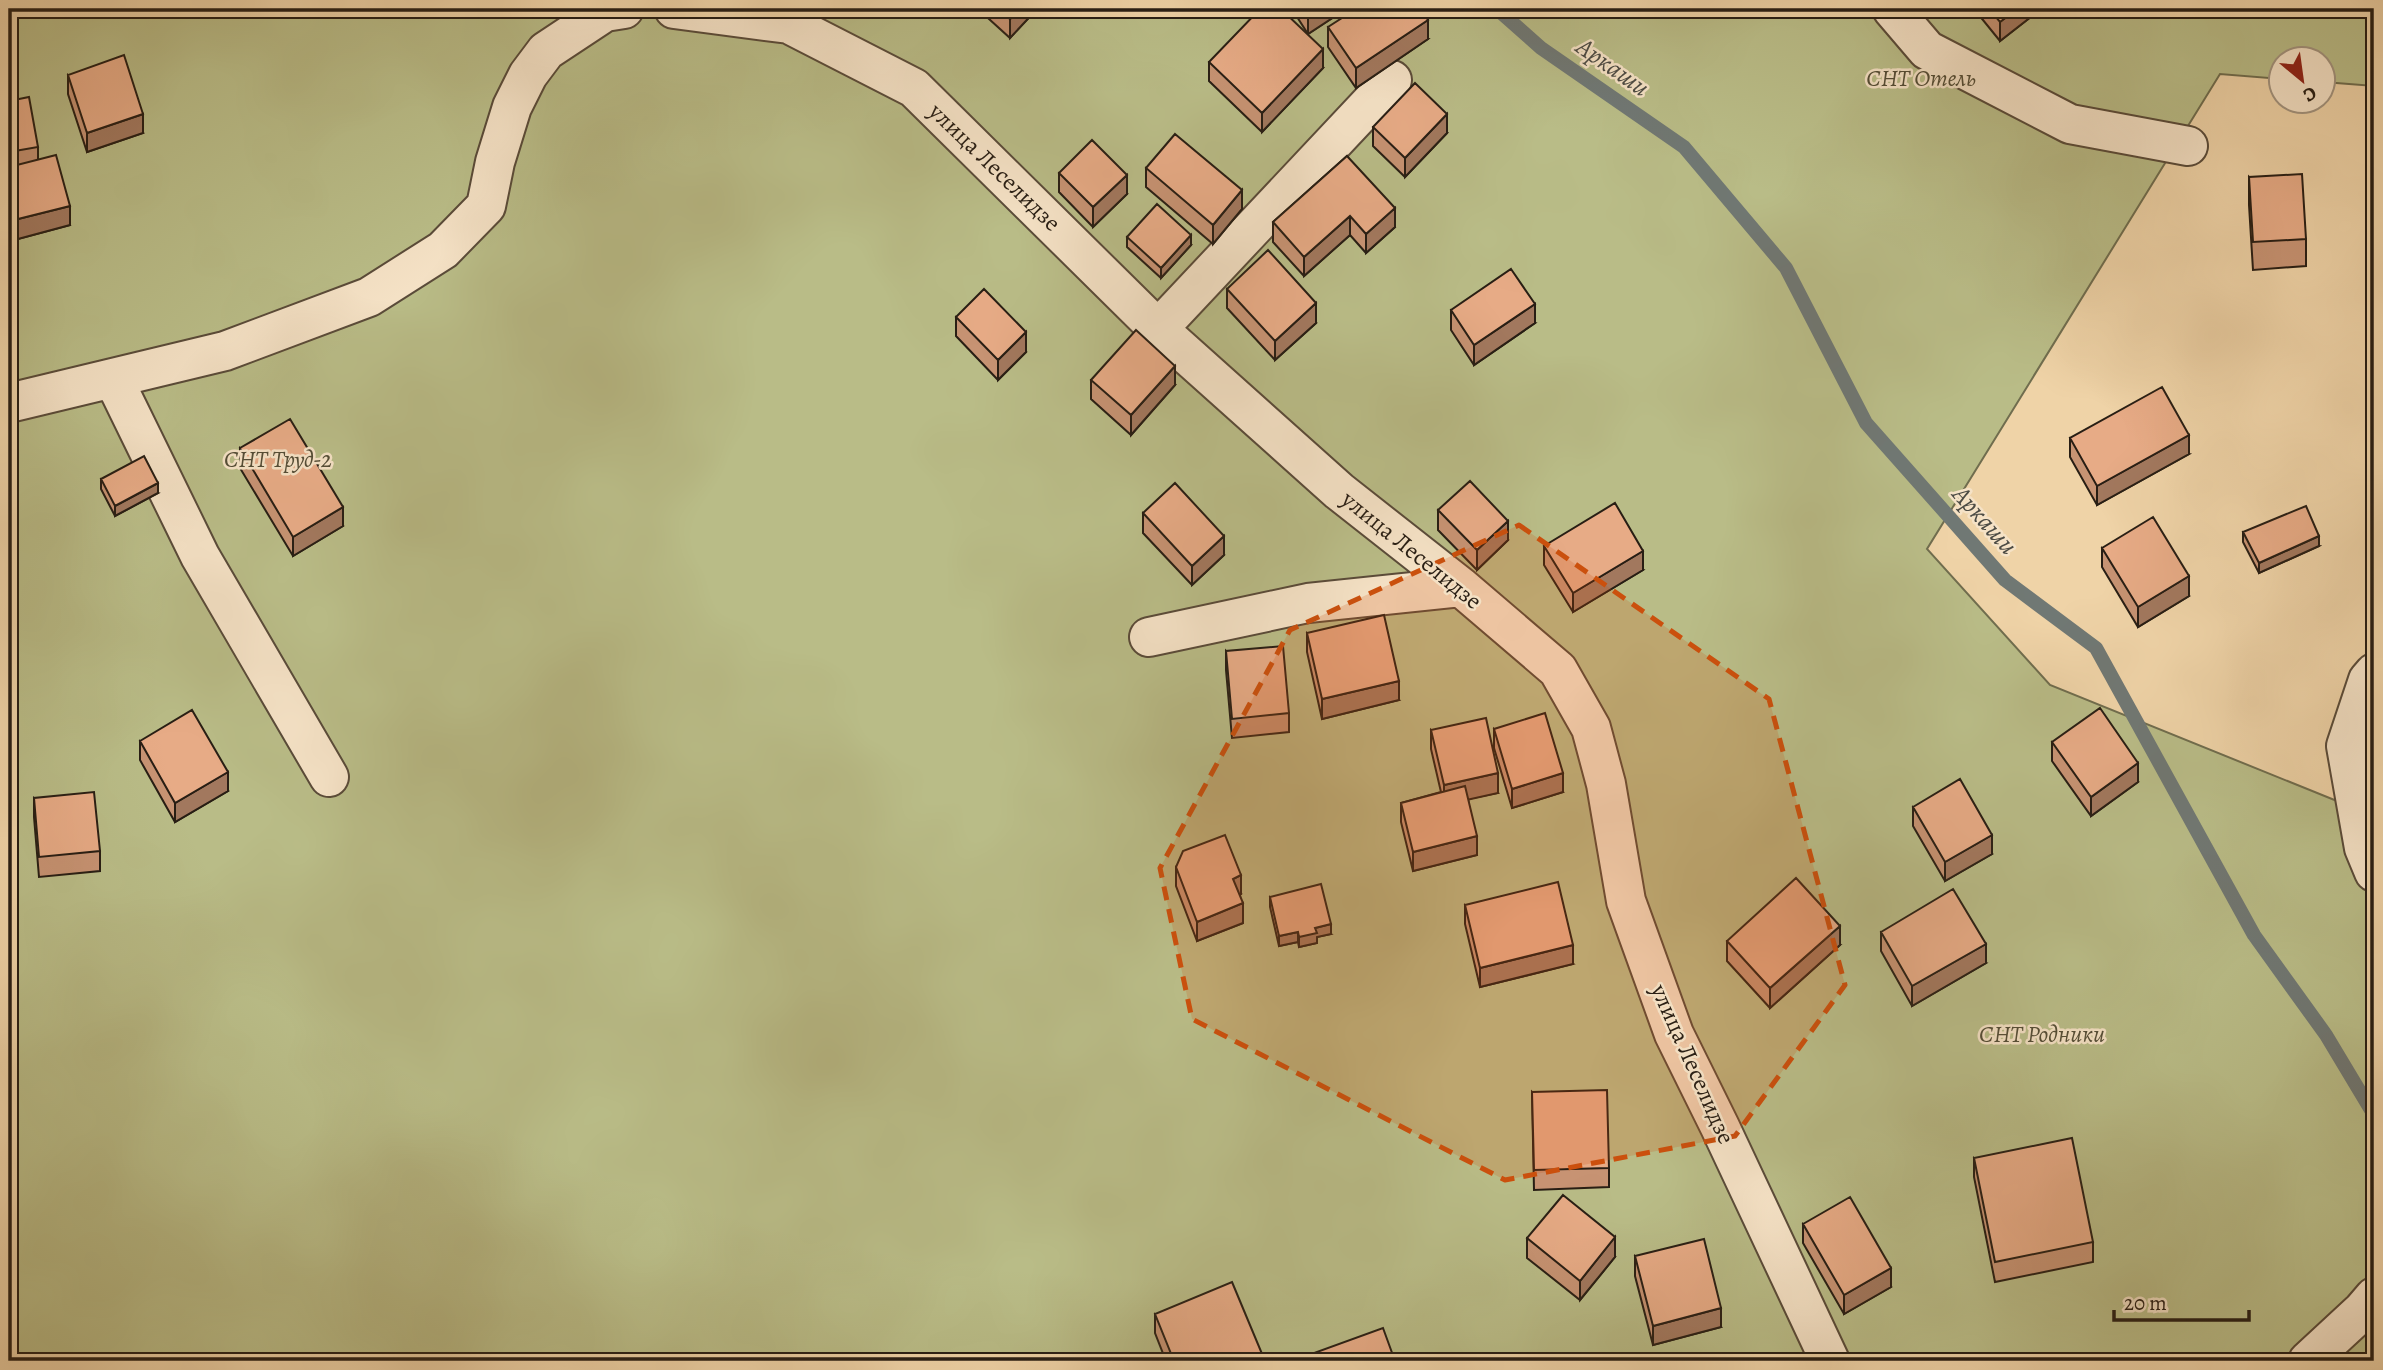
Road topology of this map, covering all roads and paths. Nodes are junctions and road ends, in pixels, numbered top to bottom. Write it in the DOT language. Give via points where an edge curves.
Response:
graph roads {
  1 [pos="624,9"];
  2 [pos="674,9"];
  3 [pos="1892,9"];
  4 [pos="1392,80"];
  5 [pos="2188,146"];
  6 [pos="1158,329"];
  7 [pos="113,378"];
  8 [pos="9,403"];
  9 [pos="1461,587"];
  10 [pos="1149,637"];
  11 [pos="2374,673"];
  12 [pos="329,777"];
  13 [pos="2374,872"];
  14 [pos="2374,1297"];
  15 [pos="1830,1361"];
  16 [pos="2308,1361"];
  1 -- 7 [label="street" via="605,12 546,51 512,107 486,206 443,250 369,297 225,351"];
  2 -- 6 [label="street, улица Леселидзе" via="789,24 914,88"];
  3 -- 5 [label="street" via="1927,50 2070,124"];
  4 -- 6 [label="street"];
  6 -- 9 [label="street, улица Леселидзе" via="1339,491"];
  7 -- 8 [label="street"];
  7 -- 12 [label="street" via="200,556"];
  9 -- 10 [label="street" via="1308,603"];
  9 -- 15 [label="street, улица Леселидзе" via="1558,670 1591,728 1626,901 1674,1034"];
  11 -- 13 [label="street" via="2346,746 2364,848"];
  14 -- 16 [label="street"];
}
